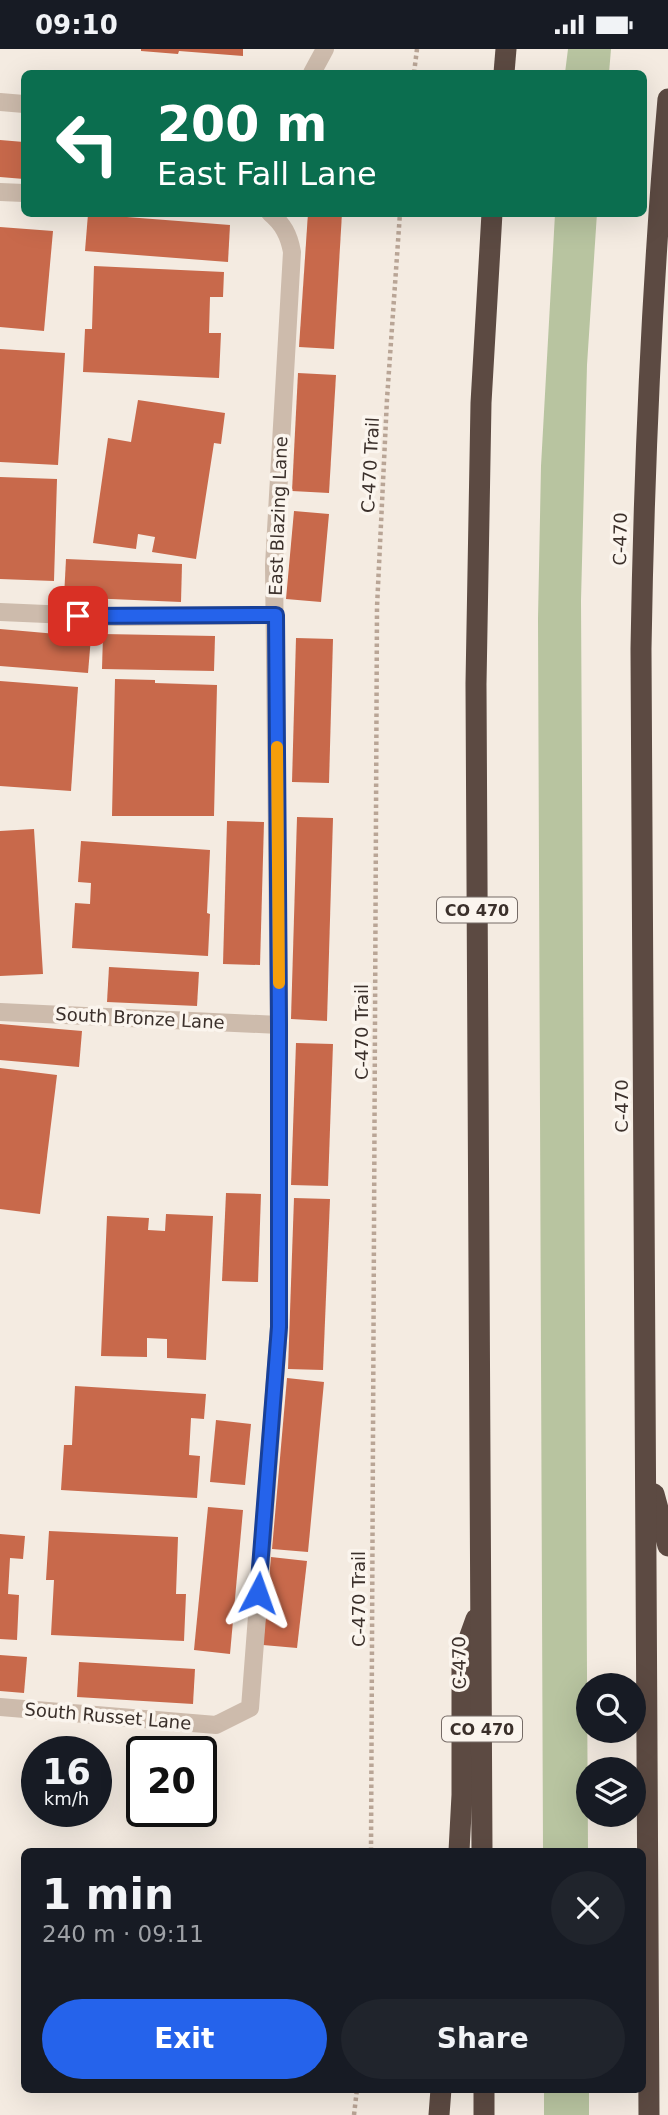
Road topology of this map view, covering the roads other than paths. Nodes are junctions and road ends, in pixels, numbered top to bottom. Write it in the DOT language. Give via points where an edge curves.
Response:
graph roads {
  1 [pos="325,49"];
  2 [pos="506,49"];
  3 [pos="314,70"];
  4 [pos="504,70"];
  5 [pos="668,99"];
  6 [pos="0,102"];
  7 [pos="21,104"];
  8 [pos="0,192"];
  9 [pos="21,194"];
  10 [pos="274,217"];
  11 [pos="492,217"];
  12 [pos="0,612"];
  13 [pos="276,615"];
  14 [pos="0,1012"];
  15 [pos="279,1024"];
  16 [pos="646,1463"];
  17 [pos="668,1546"];
  18 [pos="480,1607"];
  19 [pos="0,1707"];
  20 [pos="216,1725"];
  21 [pos="459,1848"];
  22 [pos="482,1848"];
  23 [pos="441,2093"];
  24 [pos="484,2093"];
  25 [pos="439,2115"];
  26 [pos="484,2115"];
  27 [pos="649,2115"];
  1 -- 3 [label="lane"];
  2 -- 4 [label="highway"];
  5 -- 16 [label="highway, C-470" via="650,333 643,512"];
  6 -- 7 [label="lane"];
  8 -- 9 [label="lane"];
  10 -- 13 [label="lane, East Blazing Lane" via="289,238 292,252 275,529"];
  11 -- 18 [label="highway, C-470 / CO 470" via="481,393 477,610"];
  12 -- 13 [label="lane" via="115,617"];
  13 -- 15 [label="lane, East Blazing Lane"];
  14 -- 15 [label="lane, South Bronze Lane"];
  15 -- 20 [label="lane, East Blazing Lane" via="279,1327 250,1708"];
  16 -- 17 [label="highway"];
  16 -- 27 [label="highway, C-470"];
  18 -- 21 [label="highway" via="462,1658"];
  18 -- 22 [label="highway, C-470 / CO 470"];
  19 -- 20 [label="lane, South Russet Lane"];
  23 -- 25 [label="highway"];
  24 -- 26 [label="highway"];
}
